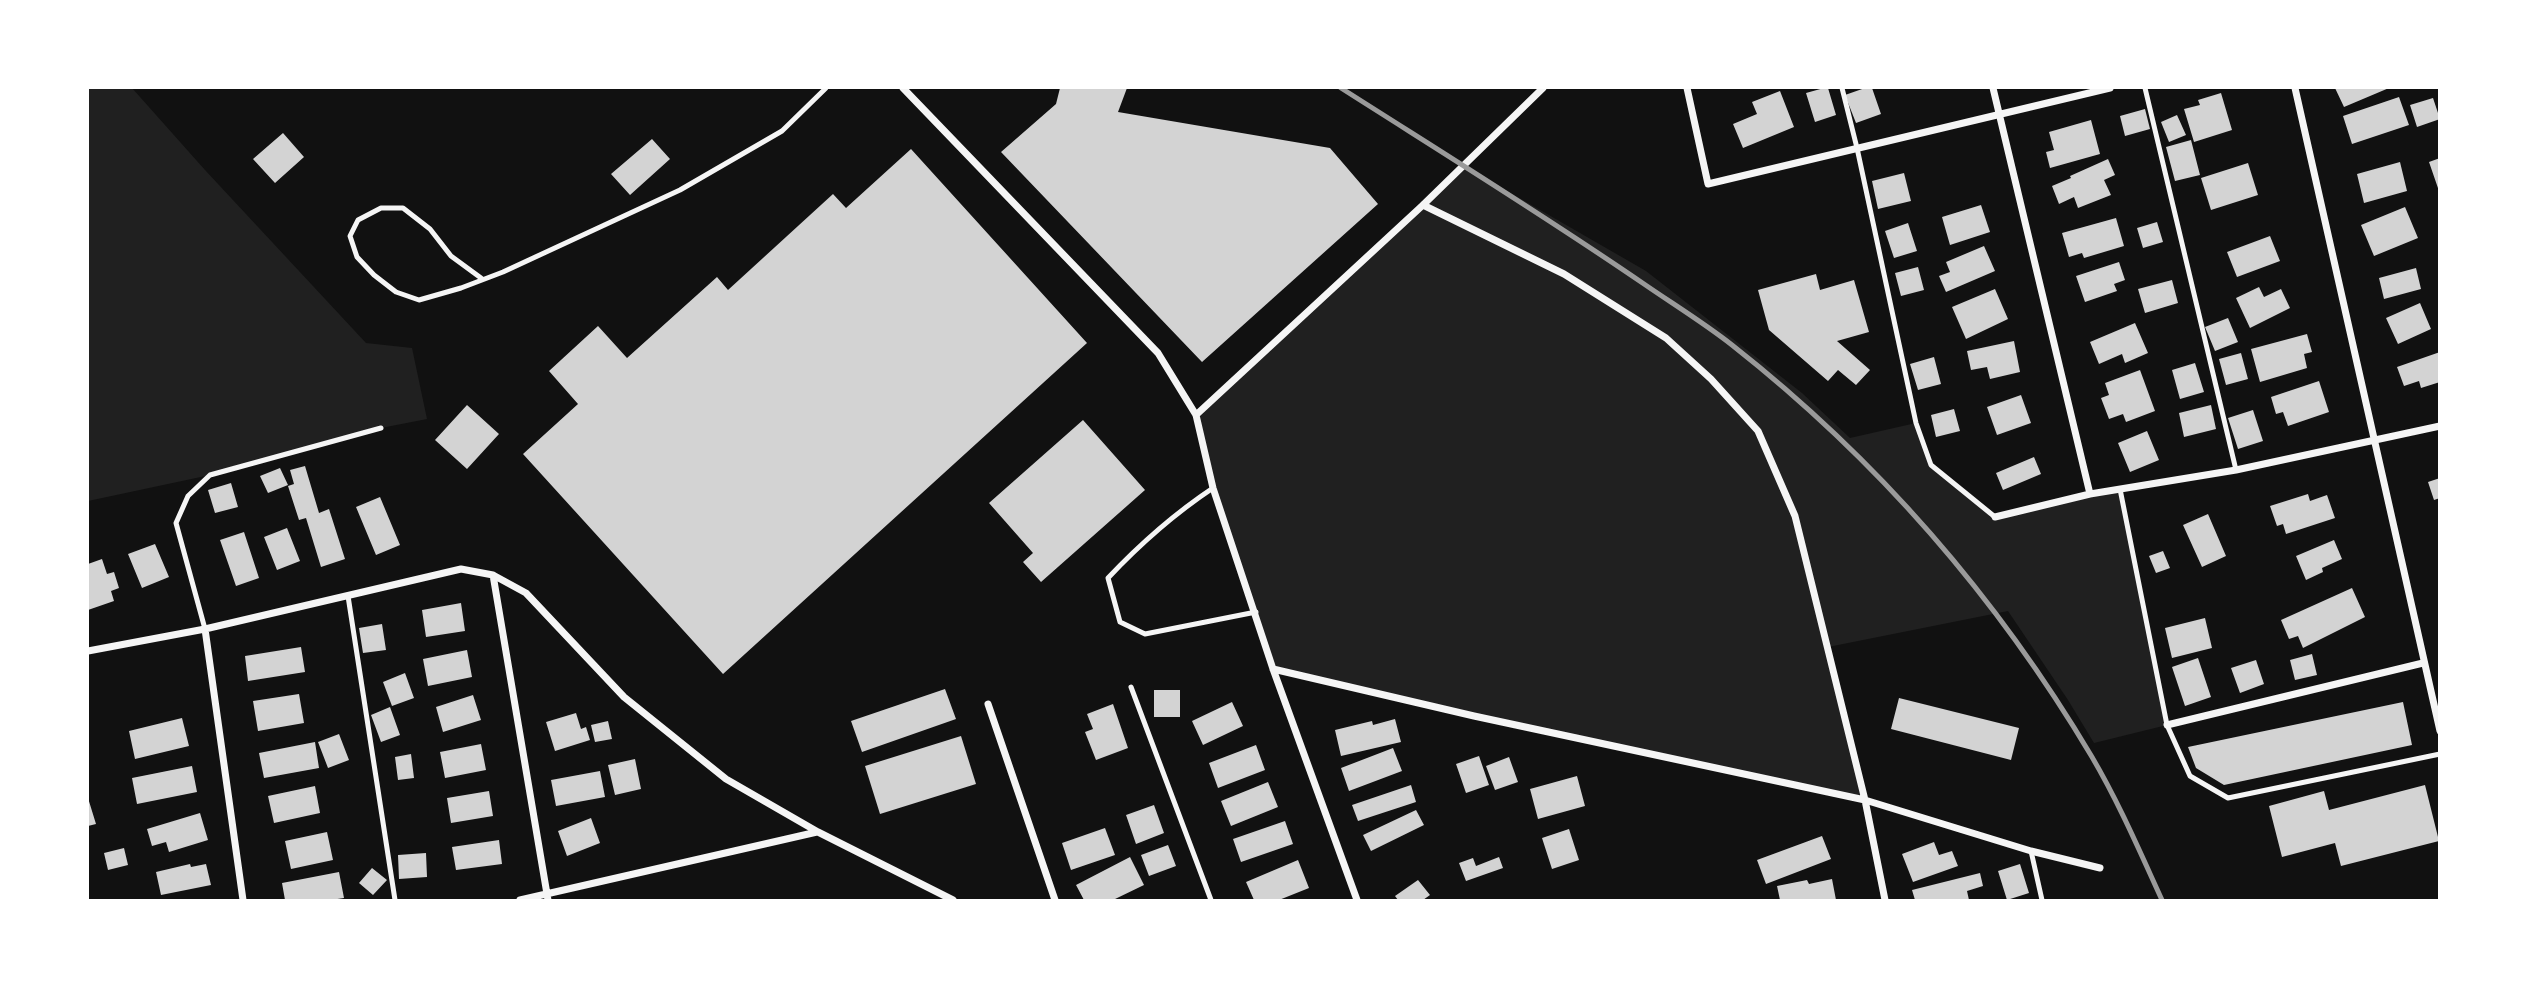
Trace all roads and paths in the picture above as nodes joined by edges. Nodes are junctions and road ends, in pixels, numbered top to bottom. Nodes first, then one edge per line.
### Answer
1 (826, 88) edge
2 (902, 88) edge
3 (1543, 88) edge
4 (1687, 88) edge
5 (1842, 88) edge
6 (1993, 88) edge
7 (2110, 88) edge
8 (2145, 88) edge
9 (2295, 88) edge
10 (2000, 115) junction
11 (1857, 148) junction
12 (1423, 205) junction
13 (481, 278) junction
14 (1196, 415) junction
15 (2440, 426) edge
16 (381, 428) dead end
17 (2376, 441) junction
18 (2236, 470) junction
19 (1213, 488) junction
20 (2120, 489) junction
21 (2091, 494) junction
22 (1996, 517) joint
23 (493, 575) junction
24 (348, 596) junction
25 (1256, 612) junction
26 (205, 629) junction
27 (88, 651) edge
28 (2423, 663) junction
29 (1273, 669) junction
30 (1131, 687) dead end
31 (988, 704) dead end
32 (2167, 725) junction
33 (2440, 731) edge
34 (2440, 754) edge
35 (1865, 800) junction
36 (818, 832) junction
37 (2031, 851) junction
38 (2100, 868) dead end
39 (548, 897) edge
40 (243, 901) edge
41 (395, 901) edge
42 (520, 901) edge
43 (953, 901) edge
44 (1055, 901) edge
45 (1211, 901) edge
46 (1357, 901) edge
47 (1885, 901) edge
48 (2042, 901) edge

1 - 13 lane
2 - 14 street
3 - 12 street
4 - 11 street
5 - 11 lane
6 - 10 street
7 - 10 street
8 - 18 lane
9 - 17 street
10 - 11 street
10 - 21 street
11 - 22 lane
12 - 14 street
12 - 35 street
13 - 13 lane
14 - 19 street
15 - 17 street
16 - 26 lane
17 - 18 street
17 - 28 street
18 - 20 street
19 - 25 street
19 - 25 lane
20 - 21 street
20 - 32 lane
21 - 22 street
23 - 24 street
23 - 36 street
23 - 39 street
24 - 26 street
24 - 41 lane
25 - 29 street
26 - 27 street
26 - 40 street
28 - 32 street
28 - 33 street
29 - 35 street
29 - 46 street
30 - 45 lane
31 - 44 street
32 - 34 lane
35 - 37 street
35 - 47 street
36 - 39 street
36 - 43 street
37 - 38 street
37 - 48 lane
39 - 42 street

